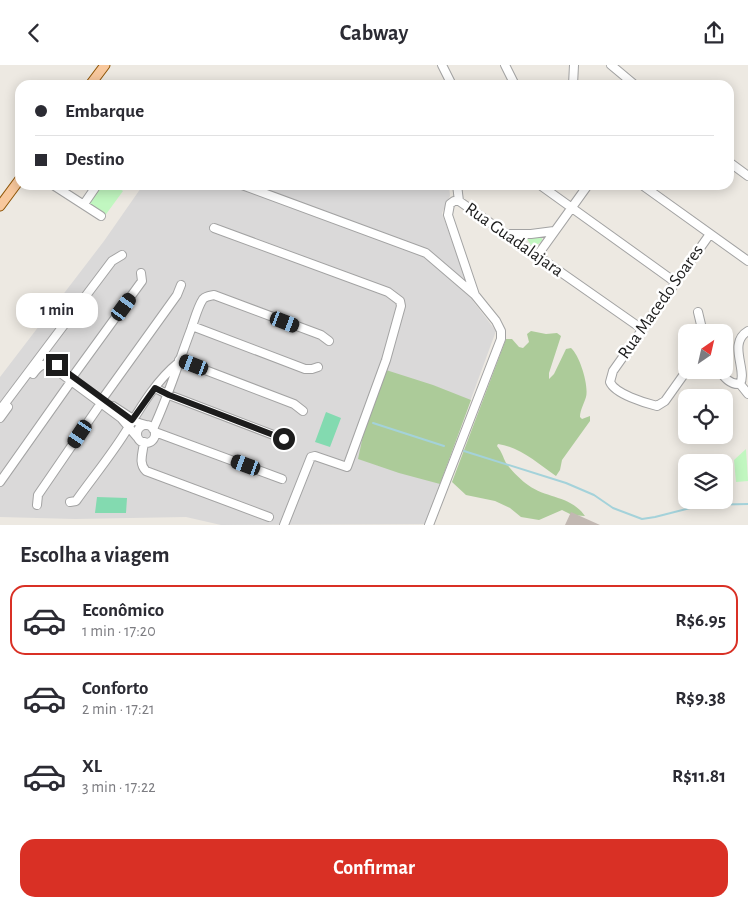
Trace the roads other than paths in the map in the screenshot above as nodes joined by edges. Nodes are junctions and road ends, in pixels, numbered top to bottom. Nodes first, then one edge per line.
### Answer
1 (105, 65) edge
2 (452, 65) edge
3 (505, 65) edge
4 (574, 65) edge
5 (610, 65) edge
6 (443, 67) edge
7 (94, 80) edge
8 (450, 80) edge
9 (512, 80) edge
10 (573, 80) edge
11 (629, 80) edge
12 (734, 166) edge
13 (748, 176) edge
14 (15, 186) edge
15 (61, 190) edge
16 (94, 190) edge
17 (256, 190) edge
18 (458, 190) edge
19 (547, 190) edge
20 (584, 190) edge
21 (649, 190) edge
22 (459, 201) junction
23 (84, 204) junction
24 (0, 206) edge
25 (572, 207) junction
26 (102, 216) dead end
27 (214, 228) dead end
28 (554, 231) junction
29 (506, 234) junction
30 (710, 234) junction
31 (122, 255) dead end
32 (537, 256) junction
33 (748, 261) edge
34 (141, 273) dead end
35 (675, 282) junction
36 (181, 285) dead end
37 (475, 295) junction
38 (698, 311) dead end
39 (701, 324) edge
40 (192, 326) junction
41 (642, 329) junction
42 (748, 331) edge
43 (329, 341) dead end
44 (42, 354) junction
45 (179, 361) junction
46 (318, 367) dead end
47 (72, 378) junction
48 (681, 379) edge
49 (727, 379) edge
50 (740, 384) junction
51 (155, 388) junction
52 (748, 393) edge
53 (169, 395) junction
54 (102, 401) junction
55 (0, 410) edge
56 (303, 411) dead end
57 (0, 418) edge
58 (132, 420) junction
59 (128, 428) junction
60 (151, 428) junction
61 (292, 438) dead end
62 (141, 440) junction
63 (282, 479) dead end
64 (0, 482) edge
65 (70, 502) dead end
66 (38, 505) dead end
67 (269, 517) dead end
68 (284, 525) edge
69 (429, 525) edge

1 - 7 main road
2 - 6 street
3 - 9 street
4 - 10 street
5 - 11 street
6 - 8 street
12 - 13 street
14 - 24 main road
15 - 23 street
16 - 23 street
17 - 37 street
18 - 22 street
19 - 25 street
20 - 25 street
21 - 30 street
22 - 29 street, Rua Guadalajara
22 - 37 street, Rua Guadalajara
23 - 26 street
25 - 28 street
25 - 35 street
27 - 68 street
28 - 29 street
28 - 32 street
29 - 32 street, Rua Guadalajara
30 - 33 street
30 - 35 street, Rua Macedo Soares
31 - 44 street
32 - 41 street, Rua Guadalajara
34 - 47 street
35 - 41 street, Rua Macedo Soares
36 - 54 street
37 - 69 street, Rua Guadalajara
38 - 39 street
40 - 43 street
40 - 45 street
40 - 46 street
41 - 48 street, Rua Macedo Soares
42 - 50 street
44 - 47 street
44 - 55 street
45 - 51 street
45 - 53 street
45 - 56 street
47 - 54 street
47 - 57 street
47 - 64 street
49 - 50 street
50 - 52 street
51 - 53 street
51 - 58 street
53 - 60 street
53 - 61 street
54 - 58 street
54 - 59 street
54 - 66 street
58 - 59 street
58 - 60 street
59 - 62 street
59 - 65 street
60 - 62 street
60 - 62 street
60 - 63 street
62 - 67 street

